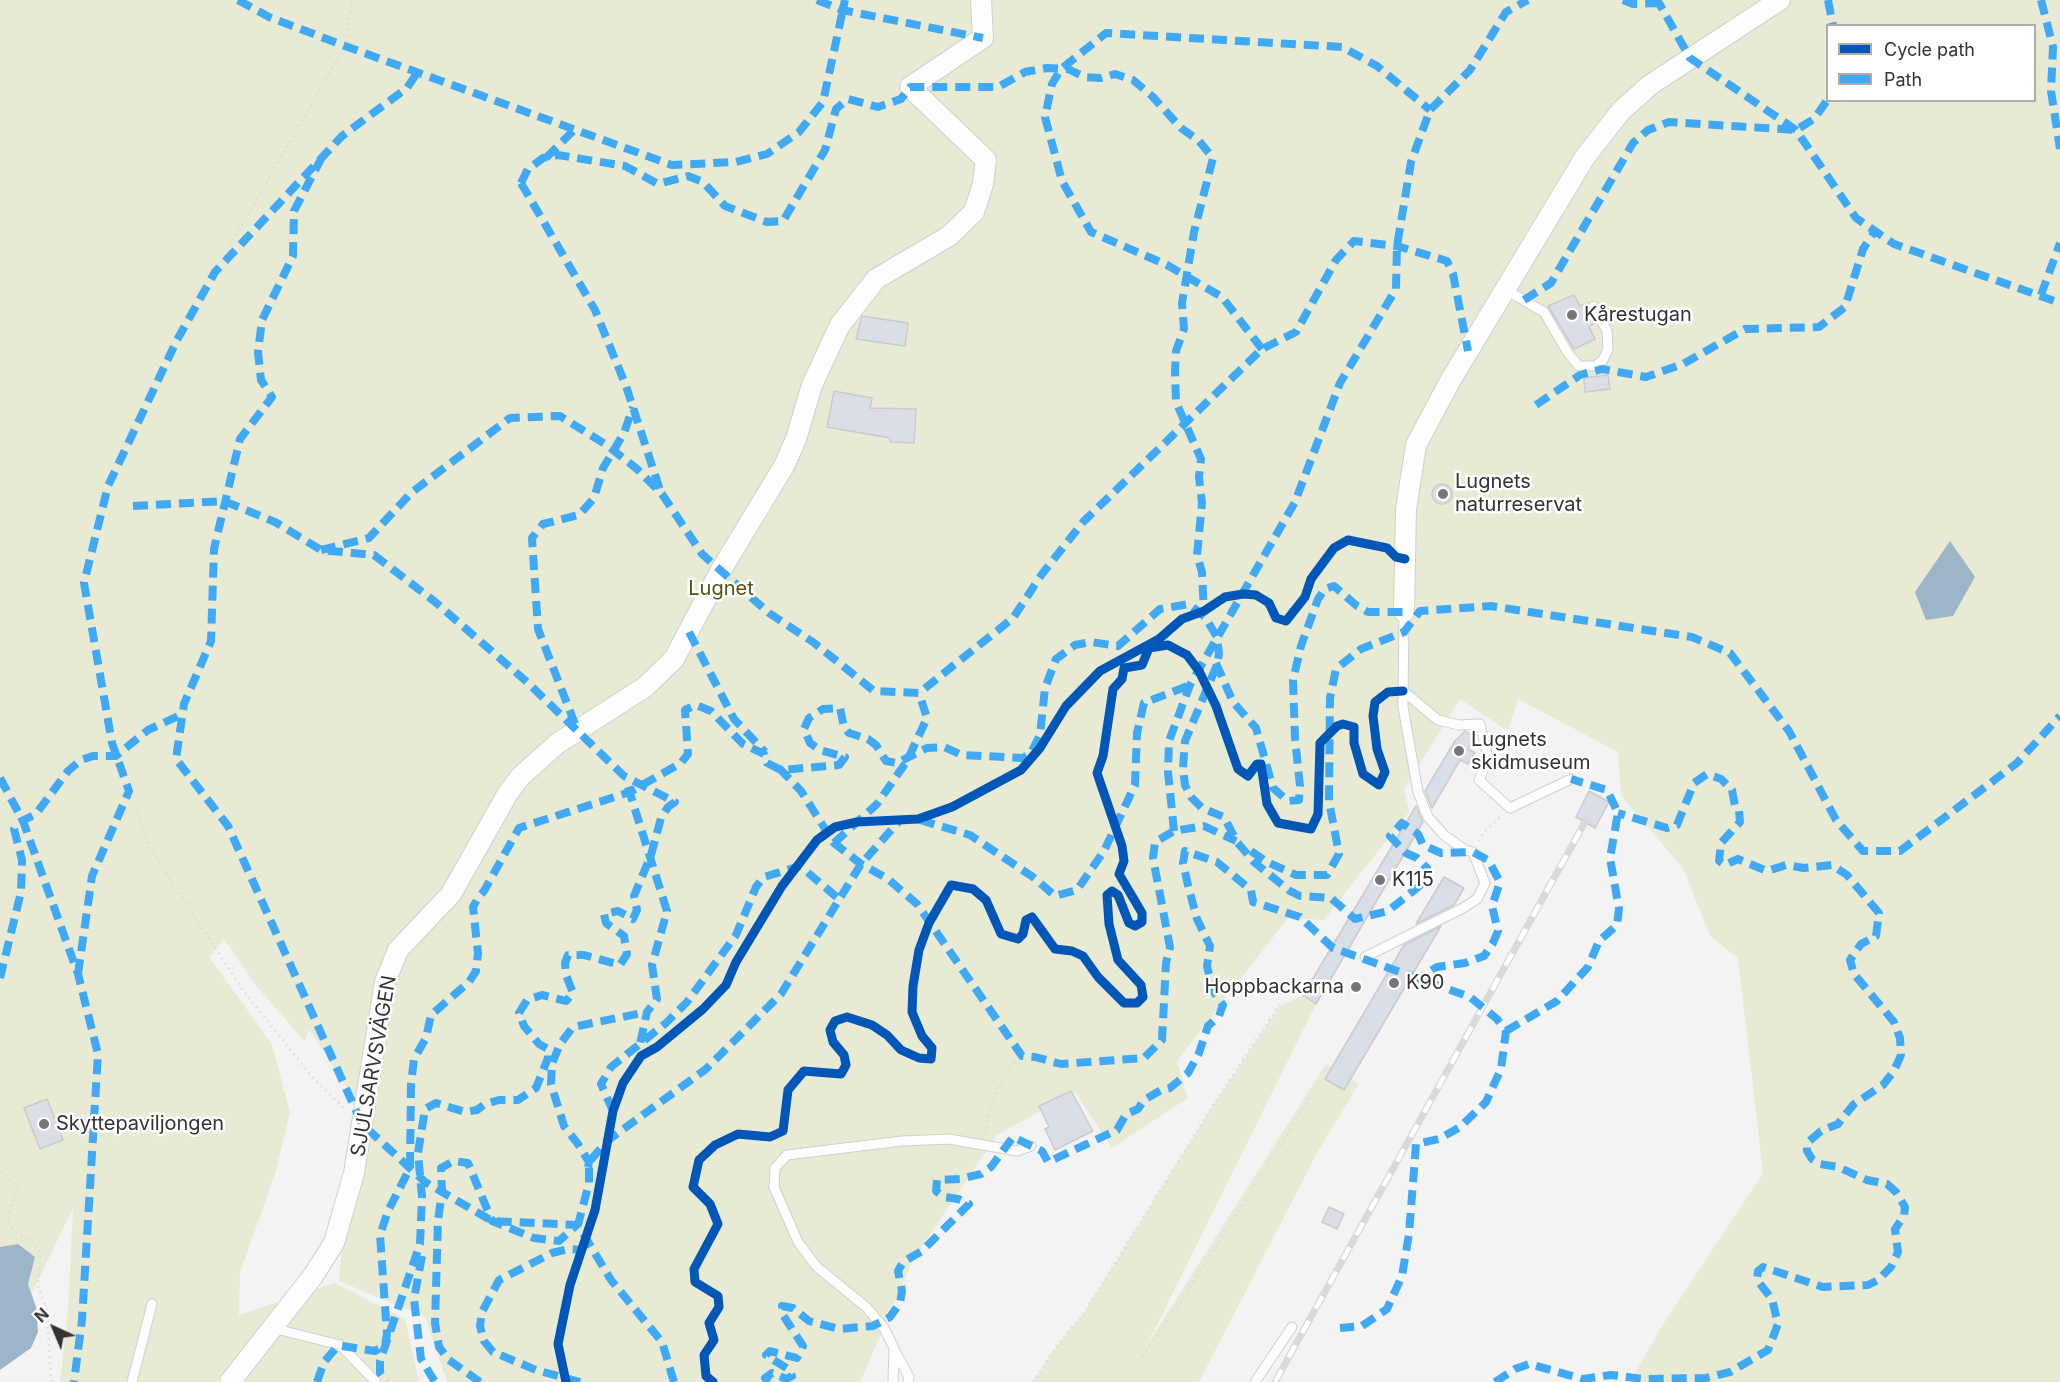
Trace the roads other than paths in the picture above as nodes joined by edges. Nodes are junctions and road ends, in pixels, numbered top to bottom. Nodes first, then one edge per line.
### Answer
1 (981, 0) edge
2 (1780, 0) edge
3 (1506, 290) junction
4 (1594, 306) dead end
5 (1404, 612) joint
6 (1404, 691) junction
7 (1571, 779) dead end
8 (1365, 957) dead end
9 (1031, 1146) dead end
10 (152, 1304) dead end
11 (1292, 1327) dead end
12 (272, 1328) junction
13 (894, 1348) junction
14 (132, 1382) edge
15 (230, 1382) edge
16 (376, 1382) edge
17 (893, 1382) edge
18 (908, 1382) edge
19 (1256, 1382) edge

1 - 12 street, SJULSARVSVÄGEN
2 - 3 street
3 - 4 lane
3 - 5 street
5 - 6 lane
6 - 7 lane
6 - 8 lane
9 - 13 lane
10 - 14 lane
11 - 19 lane
12 - 15 street, SJULSARVSVÄGEN
12 - 16 lane
13 - 17 lane
13 - 18 lane

